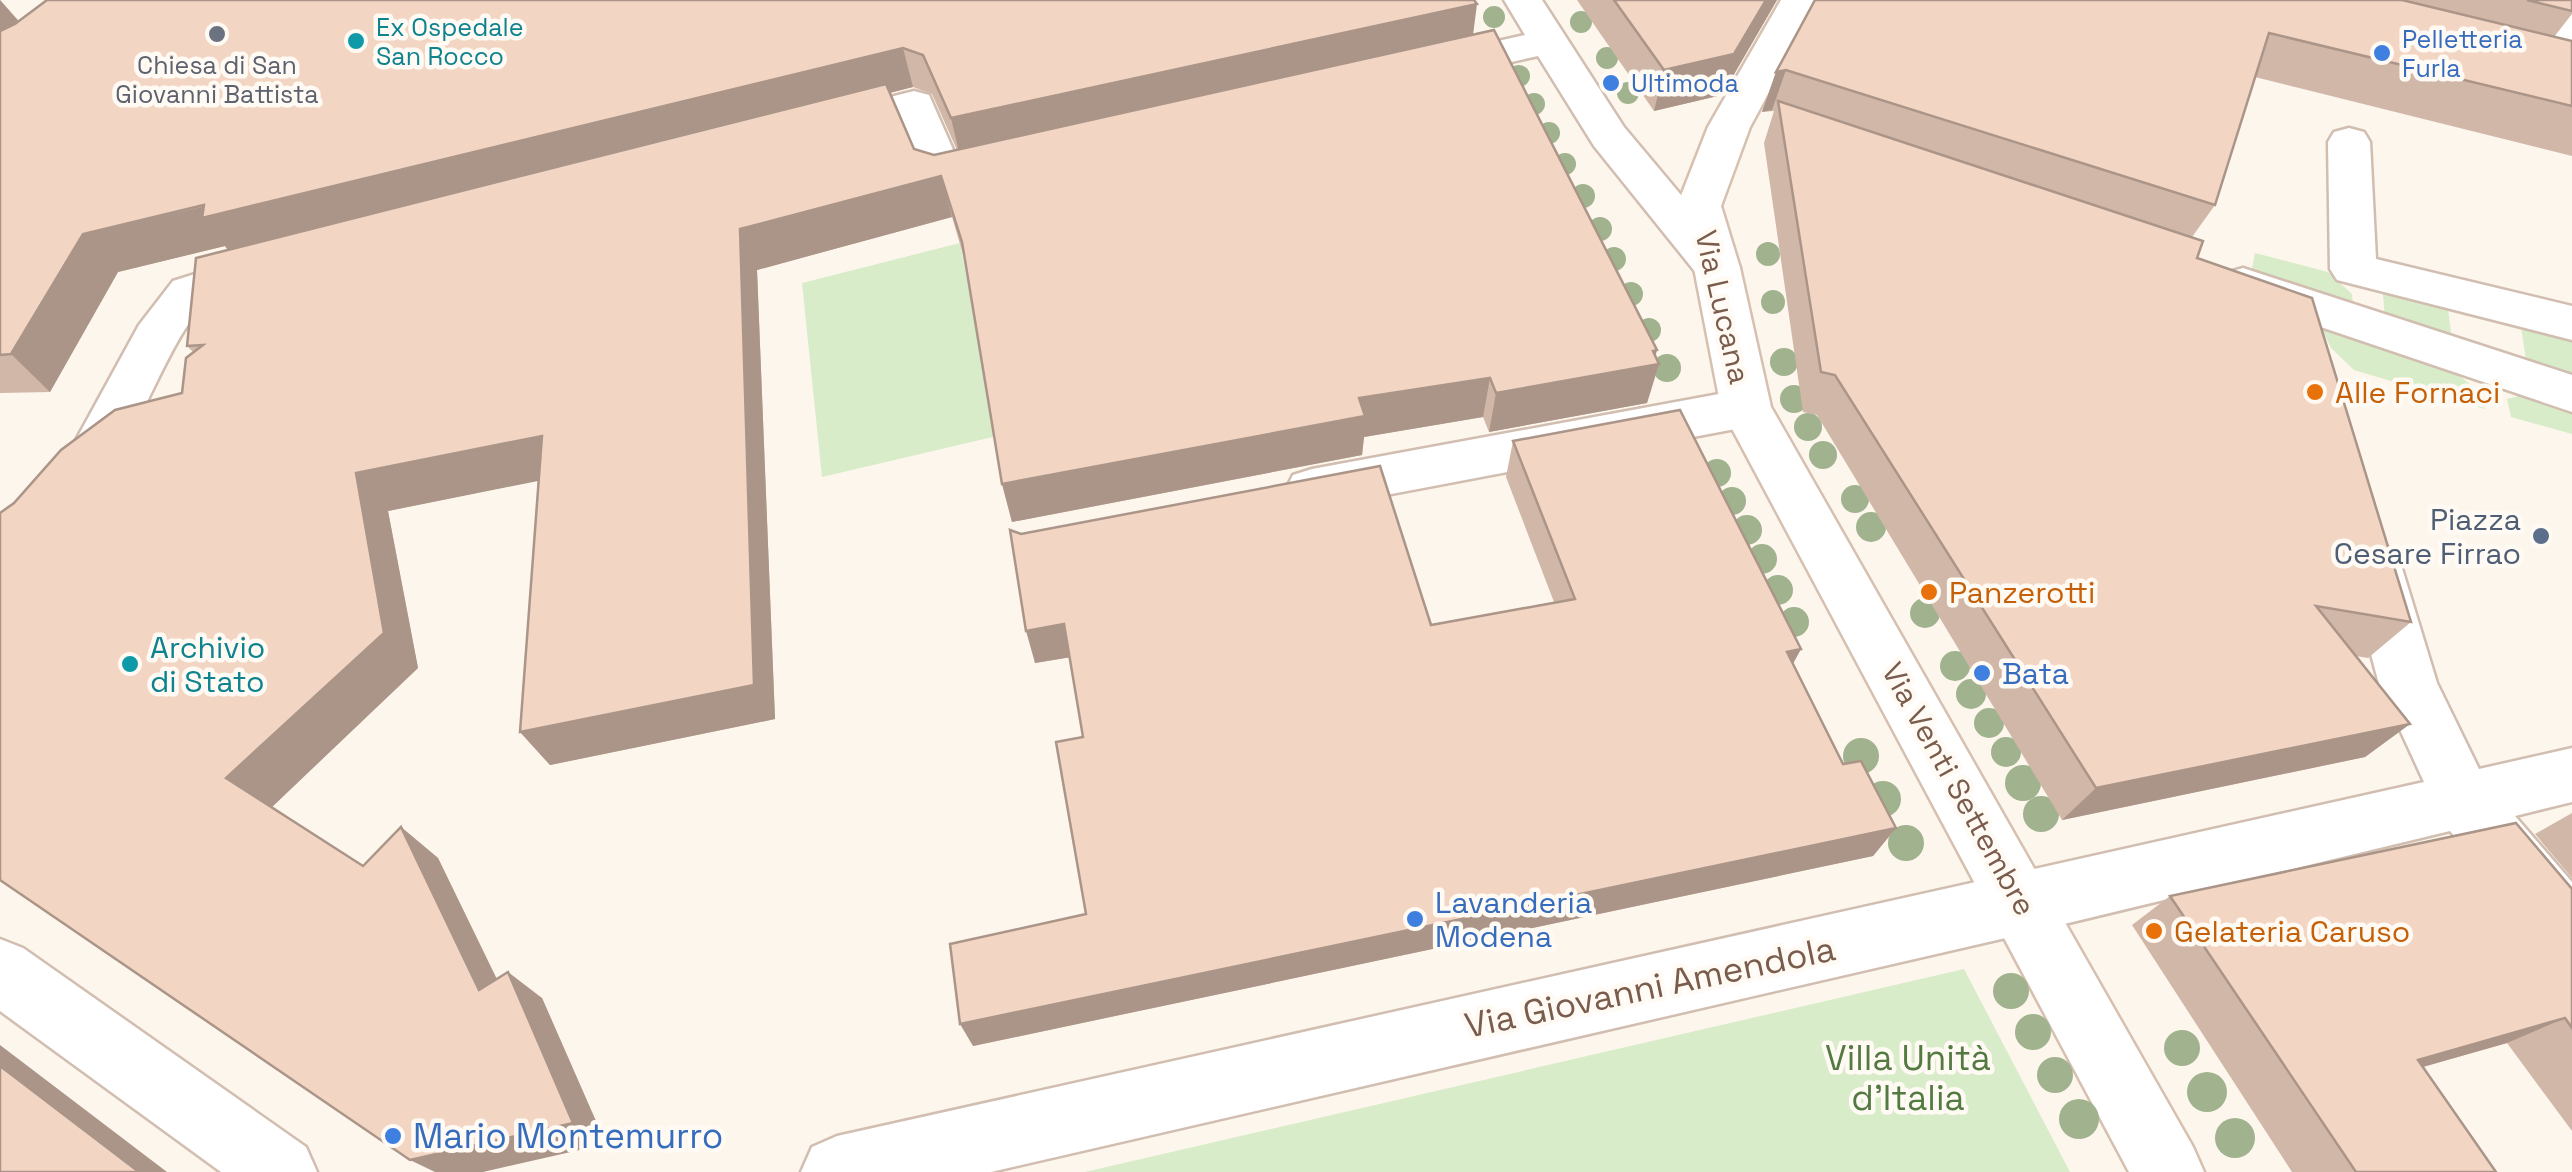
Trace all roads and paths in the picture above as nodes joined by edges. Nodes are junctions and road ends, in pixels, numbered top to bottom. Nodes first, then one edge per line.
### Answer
1 (1523, 0) edge
2 (1800, 0) edge
3 (2566, 0) edge
4 (1550, 41) junction
5 (2555, 72) edge
6 (1384, 78) edge
7 (779, 138) edge
8 (2349, 142) dead end
9 (1021, 161) edge
10 (297, 260) edge
11 (1717, 268) junction
12 (2213, 274) edge
13 (2374, 274) junction
14 (2482, 300) junction
15 (2297, 302) junction
16 (2572, 323) edge
17 (2371, 327) junction
18 (2314, 359) edge
19 (2496, 390) junction
20 (2572, 394) edge
21 (1746, 408) junction
22 (1262, 498) edge
23 (2358, 512) edge
24 (0, 550) edge
25 (2572, 776) edge
26 (2464, 802) junction
27 (2023, 904) junction
28 (2572, 930) edge
29 (0, 971) edge
30 (280, 1172) edge
31 (837, 1172) edge
32 (2168, 1172) edge

1 - 4 street
2 - 11 street, Via Lucana
3 - 5 street
4 - 6 street
4 - 11 street
7 - 9 street
8 - 13 street
10 - 24 street
11 - 21 street, Via Lucana
12 - 15 street
13 - 14 street
13 - 17 street
14 - 16 street
14 - 19 street
15 - 17 street
15 - 18 street
17 - 19 street
19 - 20 street
21 - 22 street
21 - 27 street, Via Venti Settembre
23 - 26 street
25 - 26 street
26 - 27 street, Via Giovanni Amendola
26 - 28 street
27 - 31 street, Via Giovanni Amendola
27 - 32 street, Via Venti Settembre
29 - 30 street

